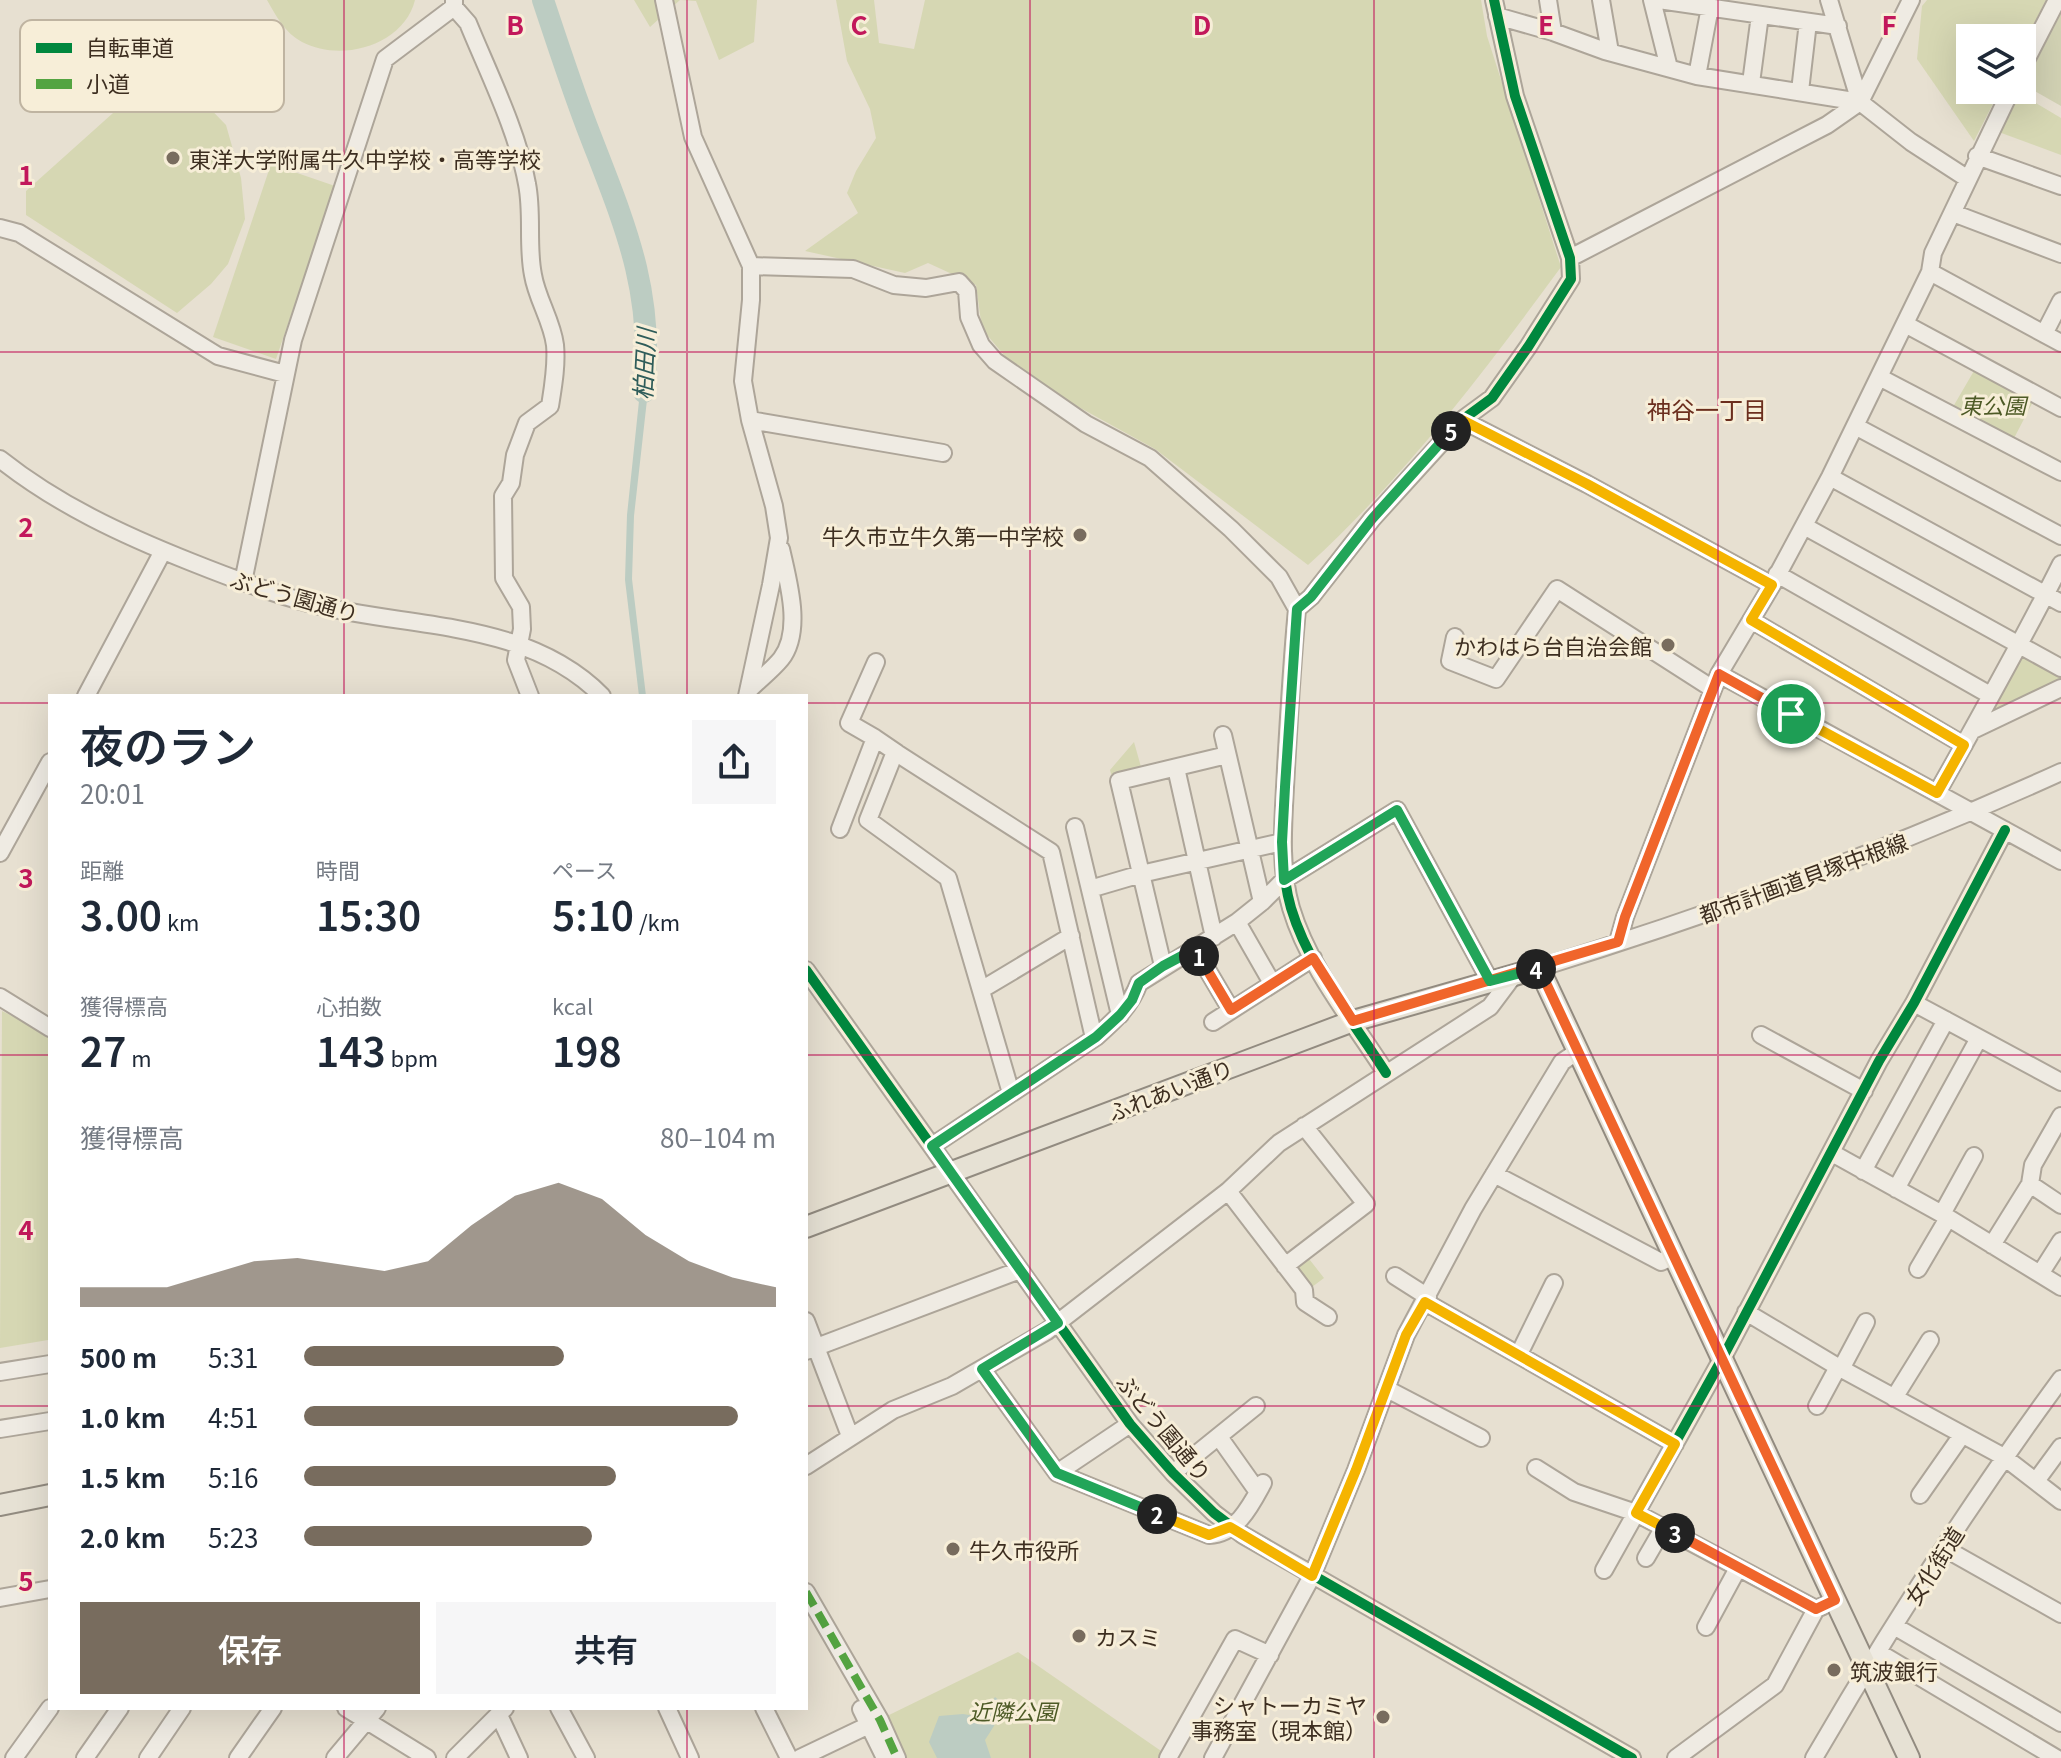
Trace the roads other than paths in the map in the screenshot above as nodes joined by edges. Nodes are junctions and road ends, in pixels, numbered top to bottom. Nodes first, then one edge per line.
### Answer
1 (664, 0) edge
2 (1548, 0) edge
3 (1601, 0) edge
4 (1652, 0) edge
5 (1659, 0) edge
6 (1829, 0) edge
7 (1911, 0) edge
8 (2057, 0) edge
9 (454, 4) edge
10 (1710, 7) junction
11 (1496, 8) edge
12 (1760, 15) junction
13 (1808, 22) junction
14 (1838, 26) junction
15 (1553, 32) junction
16 (2036, 41) edge
17 (1610, 52) junction
18 (1669, 68) junction
19 (1697, 76) junction
20 (1751, 83) junction
21 (1800, 91) junction
22 (1860, 102) junction
23 (2004, 104) edge
24 (1977, 156) junction
25 (1968, 179) junction
26 (2061, 186) edge
27 (1953, 213) junction
28 (0, 228) edge
29 (2061, 254) edge
30 (1570, 258) junction
31 (751, 266) junction
32 (1930, 272) junction
33 (2061, 301) edge
34 (1905, 324) junction
35 (2044, 334) junction
36 (2061, 343) edge
37 (285, 374) junction
38 (1879, 377) junction
39 (2061, 408) edge
40 (750, 420) junction
41 (1462, 420) junction
42 (1855, 426) junction
43 (943, 453) dead end
44 (0, 459) edge
45 (2061, 472) edge
46 (1830, 477) junction
47 (1804, 526) junction
48 (2061, 536) edge
49 (779, 538) junction
50 (163, 551) junction
51 (2061, 564) edge
52 (1775, 580) junction
53 (243, 582) junction
54 (2053, 599) edge
55 (1297, 609) junction
56 (1751, 620) junction
57 (1455, 637) dead end
58 (517, 643) junction
59 (2018, 644) junction
60 (876, 662) dead end
61 (2061, 668) edge
62 (1716, 681) junction
63 (2061, 688) edge
64 (748, 693) edge
65 (87, 694) edge
66 (529, 694) edge
67 (600, 694) edge
68 (1990, 695) junction
69 (1223, 735) dead end
70 (875, 738) junction
71 (1969, 738) junction
72 (897, 753) junction
73 (1227, 755) junction
74 (48, 766) edge
75 (1176, 768) junction
76 (2061, 772) edge
77 (1937, 793) junction
78 (1974, 812) junction
79 (1075, 827) dead end
80 (840, 829) dead end
81 (2005, 830) junction
82 (1282, 842) junction
83 (1251, 849) junction
84 (0, 853) edge
85 (2059, 858) edge
86 (1198, 861) junction
87 (1141, 874) junction
88 (1284, 880) junction
89 (1090, 889) junction
90 (1262, 902) junction
91 (1237, 922) junction
92 (1071, 936) junction
93 (1214, 937) junction
94 (1618, 942) junction
95 (1195, 949) junction
96 (1313, 958) junction
97 (1163, 966) junction
98 (1539, 968) junction
99 (808, 973) edge
100 (1514, 975) junction
101 (1490, 981) junction
102 (1272, 983) junction
103 (981, 990) junction
104 (0, 997) edge
105 (1914, 1003) junction
106 (1231, 1010) junction
107 (1120, 1015) junction
108 (1946, 1020) junction
109 (1353, 1021) junction
110 (1213, 1022) dead end
111 (48, 1027) edge
112 (1761, 1035) dead end
113 (1094, 1038) junction
114 (1979, 1038) junction
115 (1578, 1051) junction
116 (1386, 1073) junction
117 (2061, 1082) edge
118 (1864, 1091) junction
119 (1011, 1093) junction
120 (2061, 1116) edge
121 (1304, 1126) junction
122 (932, 1146) junction
123 (1832, 1153) junction
124 (1974, 1156) dead end
125 (950, 1171) junction
126 (1863, 1171) junction
127 (1494, 1174) junction
128 (2030, 1184) junction
129 (1896, 1189) junction
130 (1228, 1191) junction
131 (2061, 1205) edge
132 (1945, 1216) junction
133 (808, 1226) edge
134 (2061, 1241) edge
135 (1992, 1245) junction
136 (1674, 1256) junction
137 (1285, 1266) junction
138 (1918, 1269) dead end
139 (1020, 1270) junction
140 (2040, 1274) junction
141 (1395, 1276) dead end
142 (1554, 1283) dead end
143 (2061, 1287) edge
144 (1427, 1299) junction
145 (1746, 1312) junction
146 (1328, 1317) dead end
147 (1866, 1322) dead end
148 (1058, 1323) junction
149 (1930, 1340) dead end
150 (811, 1349) edge
151 (1519, 1354) junction
152 (1722, 1359) junction
153 (48, 1364) edge
154 (1839, 1368) junction
155 (982, 1369) junction
156 (0, 1372) edge
157 (2061, 1379) edge
158 (1387, 1389) junction
159 (1894, 1398) junction
160 (1256, 1406) dead end
161 (1817, 1406) dead end
162 (48, 1421) edge
163 (1130, 1424) junction
164 (0, 1429) edge
165 (1962, 1435) junction
166 (850, 1436) junction
167 (1219, 1437) junction
168 (1481, 1438) dead end
169 (1675, 1444) junction
170 (2061, 1447) edge
171 (2004, 1457) junction
172 (808, 1465) edge
173 (1536, 1468) dead end
174 (1057, 1473) junction
175 (1173, 1473) junction
176 (2036, 1481) junction
177 (48, 1495) edge
178 (1920, 1495) dead end
179 (2061, 1501) edge
180 (0, 1505) edge
181 (1636, 1513) junction
182 (1230, 1527) junction
183 (1664, 1527) junction
184 (1944, 1548) junction
185 (1646, 1558) dead end
186 (1738, 1568) junction
187 (1604, 1570) dead end
188 (1312, 1576) junction
189 (48, 1589) edge
190 (808, 1595) edge
191 (0, 1598) edge
192 (1835, 1600) junction
193 (1816, 1609) junction
194 (808, 1613) edge
195 (2061, 1614) edge
196 (1894, 1626) junction
197 (1706, 1627) dead end
198 (1270, 1655) junction
199 (1872, 1660) junction
200 (49, 1710) edge
201 (119, 1710) edge
202 (181, 1710) edge
203 (272, 1710) edge
204 (560, 1710) edge
205 (668, 1710) edge
206 (765, 1710) edge
207 (502, 1711) edge
208 (371, 1714) edge
209 (2061, 1723) edge
210 (869, 1725) junction
211 (14, 1758) edge
212 (85, 1758) edge
213 (148, 1758) edge
214 (238, 1758) edge
215 (335, 1758) edge
216 (427, 1758) edge
217 (455, 1758) edge
218 (519, 1758) edge
219 (586, 1758) edge
220 (690, 1758) edge
221 (789, 1758) edge
222 (800, 1758) edge
223 (885, 1758) edge
224 (897, 1758) edge
225 (1168, 1758) edge
226 (1213, 1758) edge
227 (1632, 1758) edge
228 (1676, 1758) edge
229 (1814, 1758) edge
230 (1909, 1758) edge
231 (2056, 1758) edge

1 - 31 street
2 - 15 street
3 - 17 street
4 - 18 street
5 - 10 street
6 - 14 street
7 - 22 street
8 - 16 street
9 - 37 street
9 - 58 street
10 - 12 street
10 - 19 street
11 - 15 street
11 - 30 street
12 - 13 street
12 - 20 street
13 - 14 street
13 - 21 street
14 - 22 street
15 - 17 street
17 - 18 street
18 - 19 street
19 - 20 street
20 - 21 street
21 - 22 street
22 - 25 street
22 - 30 street
23 - 24 street
24 - 25 street
24 - 26 street
25 - 27 street
27 - 29 street
27 - 32 street
28 - 37 street
30 - 41 street
31 - 40 street
31 - 55 street
32 - 34 street
32 - 35 street
33 - 35 street
34 - 38 street
34 - 39 street
35 - 36 street
37 - 53 street
38 - 42 street
38 - 45 street
40 - 43 street
40 - 49 street
41 - 52 street
41 - 55 street
42 - 46 street
42 - 48 street
44 - 50 street, ぶどう園通り
46 - 47 street
46 - 54 street
47 - 52 street
47 - 59 street
49 - 64 street
49 - 64 street
50 - 53 street, ぶどう園通り
50 - 65 street
51 - 54 street
52 - 56 street
52 - 68 street
53 - 58 street, ぶどう園通り
54 - 59 street
55 - 82 street
56 - 62 street
56 - 71 street
57 - 62 street
58 - 66 street
58 - 67 street, ぶどう園通り
59 - 61 street
59 - 68 street
60 - 70 street
62 - 77 street
62 - 94 street
63 - 71 street
68 - 71 street
69 - 73 street
70 - 72 street
70 - 80 street
71 - 77 street
72 - 92 street
72 - 103 street
73 - 75 street
73 - 83 street
74 - 84 street
75 - 86 street
75 - 87 street
76 - 78 street, 都市計画道貝塚中根線
77 - 78 street
78 - 81 street
78 - 94 street, 都市計画道貝塚中根線
79 - 89 street
81 - 85 street
81 - 105 street
82 - 83 street
82 - 88 street
83 - 86 street
83 - 90 street
86 - 87 street
86 - 93 street
87 - 89 street
87 - 97 street
88 - 90 street
88 - 96 street
88 - 101 street
89 - 107 street
90 - 91 street
91 - 93 street
91 - 102 street
92 - 103 street
92 - 113 street
93 - 95 street
94 - 98 street, 都市計画道貝塚中根線
95 - 97 street
95 - 106 street
96 - 102 street
96 - 109 street
97 - 107 street
98 - 100 main road, ふれあい通り
98 - 115 main road
99 - 122 street, ぶどう園通り
100 - 101 main road, ふれあい通り
100 - 116 street
101 - 109 main road, ふれあい通り
102 - 106 street
103 - 119 street
104 - 111 street
105 - 108 street
105 - 118 street
106 - 110 street
107 - 113 street
108 - 114 street
108 - 126 street
109 - 116 street
109 - 125 main road, ふれあい通り
112 - 118 street
113 - 119 street
114 - 117 street
114 - 129 street
115 - 127 street
115 - 136 main road
116 - 121 street
118 - 123 street
119 - 122 street
120 - 128 street
121 - 130 street
121 - 137 street
122 - 125 street, ぶどう園通り
123 - 126 street
123 - 145 street
124 - 132 street
125 - 133 main road, ふれあい通り
125 - 139 street, ぶどう園通り
126 - 129 street
127 - 136 street
127 - 144 street
128 - 131 street
128 - 135 street
129 - 132 street
130 - 137 street
130 - 148 street
132 - 135 street
132 - 138 street
134 - 140 street
135 - 140 street
136 - 152 main road
137 - 146 street
139 - 148 street, ぶどう園通り
139 - 150 street
140 - 143 street
141 - 144 street
142 - 151 street
144 - 151 street
144 - 158 street
145 - 152 street
145 - 154 street
147 - 154 street
148 - 155 street
148 - 163 street, ぶどう園通り
149 - 159 street
150 - 166 street
151 - 169 street
152 - 169 street
152 - 192 main road
153 - 156 street
154 - 159 street
154 - 161 street
155 - 166 street
155 - 174 street
157 - 171 street, 女化街道
158 - 168 street
158 - 188 street
159 - 165 street
160 - 167 street
162 - 164 street
163 - 174 street
163 - 175 street, ぶどう園通り
165 - 171 street
165 - 178 street
166 - 172 street
167 - 175 street
167 - 182 street
169 - 181 street
170 - 176 street
171 - 176 street
171 - 184 street, 女化街道
173 - 181 street
174 - 182 street
175 - 182 street, ぶどう園通り
176 - 179 street
177 - 180 main road
181 - 183 street
181 - 187 street
182 - 188 street, ぶどう園通り
183 - 185 street
183 - 186 street
184 - 195 street
184 - 196 street, 女化街道
186 - 193 street
186 - 197 street
188 - 198 street
188 - 227 street, ぶどう園通り
189 - 191 street
190 - 224 street
192 - 193 street
192 - 199 main road
193 - 228 street
194 - 210 street
196 - 199 street, 女化街道
196 - 209 street
198 - 225 street
198 - 226 street
199 - 229 street, 女化街道
199 - 230 main road
199 - 231 street
200 - 211 street
201 - 212 street
202 - 213 street
203 - 214 street
204 - 219 street
205 - 220 street
206 - 221 street
207 - 217 street
207 - 218 street
208 - 215 street
208 - 216 street
210 - 222 street
210 - 223 street

